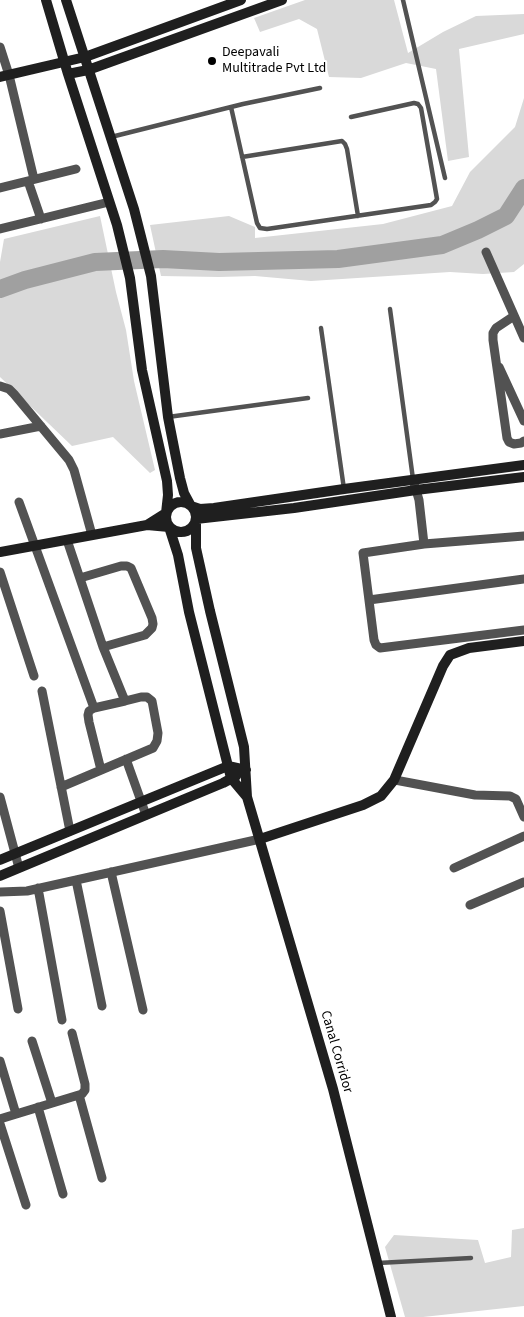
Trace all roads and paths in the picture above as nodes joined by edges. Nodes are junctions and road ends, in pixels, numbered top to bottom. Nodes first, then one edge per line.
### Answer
1 (46, 0) edge
2 (66, 0) edge
3 (241, 0) edge
4 (282, 0) edge
5 (403, 0) edge
6 (0, 47) edge
7 (85, 57) junction
8 (65, 62) junction
9 (88, 70) junction
10 (68, 74) junction
11 (5, 76) edge
12 (320, 88) dead end
13 (231, 107) junction
14 (351, 117) dead end
15 (111, 137) junction
16 (242, 157) junction
17 (76, 169) dead end
18 (446, 178) dead end
19 (31, 180) junction
20 (0, 188) edge
21 (110, 202) junction
22 (358, 216) junction
23 (41, 219) junction
24 (0, 229) edge
25 (486, 252) dead end
26 (390, 309) dead end
27 (514, 316) junction
28 (321, 328) dead end
29 (524, 338) edge
30 (495, 358) junction
31 (0, 386) edge
32 (308, 398) dead end
33 (168, 417) junction
34 (524, 421) edge
35 (41, 426) junction
36 (0, 434) edge
37 (524, 441) edge
38 (524, 465) edge
39 (524, 477) edge
40 (413, 480) junction
41 (344, 489) junction
42 (416, 490) junction
43 (19, 502) dead end
44 (190, 506) junction
45 (166, 513) junction
46 (196, 519) junction
47 (147, 525) junction
48 (169, 527) junction
49 (92, 535) junction
50 (524, 536) edge
51 (67, 540) junction
52 (424, 544) junction
53 (35, 545) junction
54 (0, 552) edge
55 (0, 572) edge
56 (80, 578) junction
57 (524, 579) edge
58 (369, 600) junction
59 (524, 630) edge
60 (524, 641) edge
61 (103, 647) junction
62 (34, 676) dead end
63 (42, 691) dead end
64 (125, 700) junction
65 (94, 708) junction
66 (126, 759) junction
67 (228, 766) junction
68 (101, 770) junction
69 (246, 770) junction
70 (231, 778) junction
71 (395, 780) junction
72 (61, 787) junction
73 (0, 797) edge
74 (248, 797) junction
75 (140, 802) junction
76 (146, 815) junction
77 (524, 817) edge
78 (70, 831) junction
79 (524, 836) edge
80 (260, 839) junction
81 (14, 854) junction
82 (0, 860) edge
83 (19, 868) junction
84 (454, 868) dead end
85 (112, 872) junction
86 (0, 876) edge
87 (76, 880) junction
88 (524, 882) edge
89 (38, 888) junction
90 (0, 892) edge
91 (470, 905) dead end
92 (0, 911) edge
93 (102, 1006) dead end
94 (18, 1009) dead end
95 (143, 1010) dead end
96 (62, 1020) dead end
97 (72, 1034) dead end
98 (32, 1041) dead end
99 (0, 1061) edge
100 (79, 1095) junction
101 (52, 1103) junction
102 (38, 1107) junction
103 (16, 1114) junction
104 (0, 1118) edge
105 (0, 1124) edge
106 (102, 1178) dead end
107 (63, 1194) dead end
108 (26, 1205) dead end
109 (471, 1258) dead end
110 (378, 1263) junction
111 (391, 1317) edge

1 - 8 street
2 - 7 street
3 - 7 street
4 - 9 street
5 - 18 lane
6 - 11 street
7 - 8 street
7 - 9 street
8 - 10 street
8 - 11 street
9 - 10 street
9 - 15 street
10 - 21 street
11 - 19 street
12 - 13 lane
13 - 15 lane
13 - 16 lane
14 - 22 lane
15 - 33 street
16 - 22 lane
16 - 22 lane
17 - 19 street
19 - 20 street
19 - 23 street
21 - 23 street
21 - 45 street
23 - 24 street
25 - 27 street
26 - 40 lane
27 - 29 street
27 - 30 street
28 - 41 lane
30 - 34 street
30 - 37 street
31 - 35 street
32 - 33 lane
33 - 44 street
35 - 36 street
35 - 49 street
38 - 40 street
39 - 42 street
40 - 41 street
40 - 42 street
41 - 44 street
42 - 46 street
42 - 52 street
43 - 53 street
44 - 45 street
44 - 46 street
45 - 47 street
45 - 48 street
46 - 48 street
46 - 69 street
47 - 48 street
47 - 49 street
48 - 67 street
49 - 51 street
50 - 52 street
51 - 53 street
51 - 56 street
52 - 58 street
53 - 54 street
53 - 65 street
55 - 62 street
56 - 61 street
56 - 61 street
57 - 58 street
58 - 59 street
60 - 71 street
61 - 64 street
63 - 72 street
64 - 65 street
64 - 66 street
65 - 68 street
66 - 68 street
66 - 75 street
67 - 69 street
67 - 70 street
67 - 75 street
68 - 72 street
69 - 70 street
69 - 74 street
70 - 74 street
70 - 76 street
71 - 77 street
71 - 80 street
72 - 78 street
73 - 81 street
74 - 80 street, Canal Corridor
75 - 76 street
75 - 78 street
76 - 83 street
78 - 81 street
79 - 84 street
80 - 85 street
80 - 110 street, Canal Corridor
81 - 82 street
81 - 83 street
83 - 86 street
85 - 87 street
85 - 95 street
87 - 89 street
87 - 93 street
88 - 91 street
89 - 90 street
89 - 96 street
92 - 94 street
97 - 100 street
98 - 101 street
99 - 103 street
100 - 101 street
100 - 106 street
101 - 102 street
102 - 103 street
102 - 107 street
103 - 104 street
105 - 108 street
109 - 110 lane
110 - 111 street, Canal Corridor

